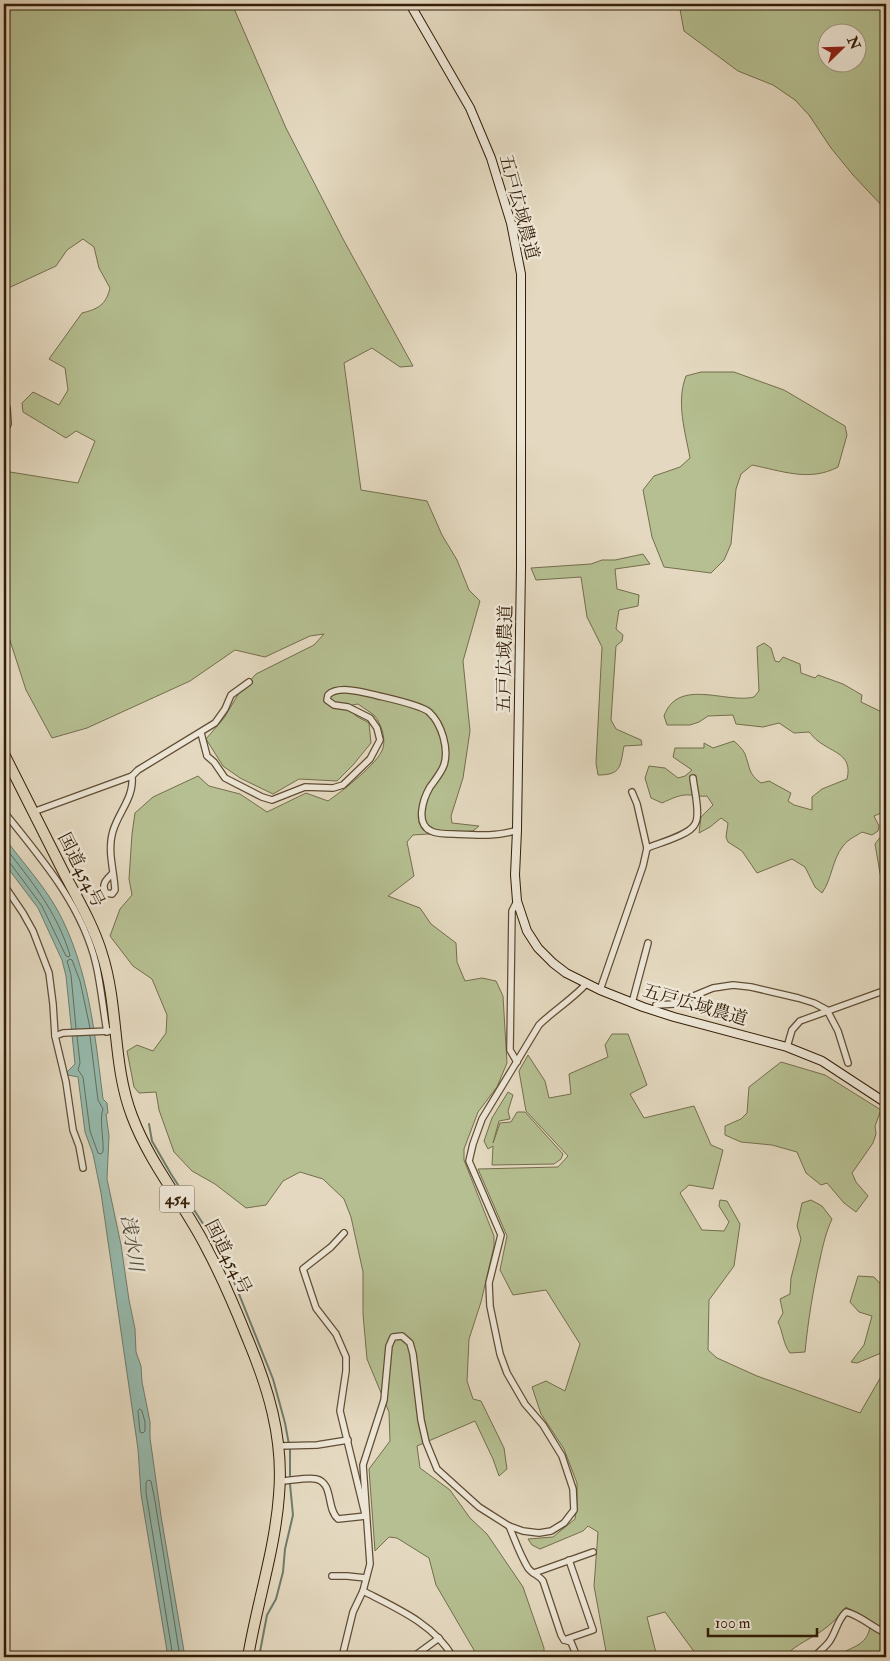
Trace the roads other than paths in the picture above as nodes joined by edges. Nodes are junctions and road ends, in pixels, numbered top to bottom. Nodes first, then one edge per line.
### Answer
1 (410, 4) edge
2 (7, 408) dead end
3 (4, 432) edge
4 (248, 682) dead end
5 (201, 733) junction
6 (4, 754) edge
7 (132, 776) junction
8 (693, 778) dead end
9 (632, 792) dead end
10 (4, 812) edge
11 (33, 812) junction
12 (517, 830) junction
13 (647, 848) junction
14 (112, 874) dead end
15 (4, 885) edge
16 (517, 901) junction
17 (648, 943) dead end
18 (587, 983) junction
19 (600, 990) junction
20 (886, 990) edge
21 (632, 1003) junction
22 (656, 1005) dead end
23 (827, 1010) junction
24 (108, 1032) junction
25 (55, 1036) junction
26 (787, 1047) junction
27 (517, 1062) junction
28 (848, 1063) dead end
29 (886, 1103) edge
30 (83, 1168) dead end
31 (344, 1233) dead end
32 (348, 1440) junction
33 (279, 1446) junction
34 (280, 1481) junction
35 (367, 1518) junction
36 (509, 1526) junction
37 (593, 1552) dead end
38 (569, 1560) junction
39 (534, 1573) junction
40 (332, 1576) dead end
41 (366, 1578) junction
42 (363, 1591) junction
43 (886, 1633) edge
44 (439, 1638) junction
45 (564, 1640) junction
46 (248, 1657) edge
47 (342, 1657) edge
48 (413, 1657) edge
49 (453, 1657) edge
50 (576, 1657) edge
51 (814, 1657) edge

1 - 12 street, 五戸広域農道
2 - 3 street
4 - 5 street
5 - 7 street
5 - 12 street
6 - 11 highway, 国道454号 / 454
7 - 11 street
7 - 14 street
8 - 13 street
9 - 13 street
10 - 24 street
11 - 24 highway, 国道454号 / 454
12 - 16 street, 五戸広域農道
13 - 19 street
15 - 25 street
16 - 18 street, 五戸広域農道
16 - 27 street
17 - 21 street
18 - 19 street, 五戸広域農道
18 - 27 street
19 - 21 street, 五戸広域農道
20 - 23 street
21 - 26 street, 五戸広域農道
22 - 23 street
23 - 26 street
23 - 28 street
24 - 25 street
24 - 33 highway, 国道454号 / 454
25 - 30 street
26 - 29 street, 五戸広域農道
27 - 36 street
31 - 32 street
32 - 33 street
32 - 35 street
33 - 34 highway, 国道454号 / 454
34 - 35 street
34 - 46 highway, 国道454号 / 454
35 - 36 street
35 - 41 street
36 - 39 street
37 - 38 street
38 - 39 street
38 - 45 street
39 - 45 street
40 - 41 street
41 - 42 street
42 - 44 street
42 - 47 street
43 - 51 street
44 - 48 street
44 - 49 street
45 - 50 street

